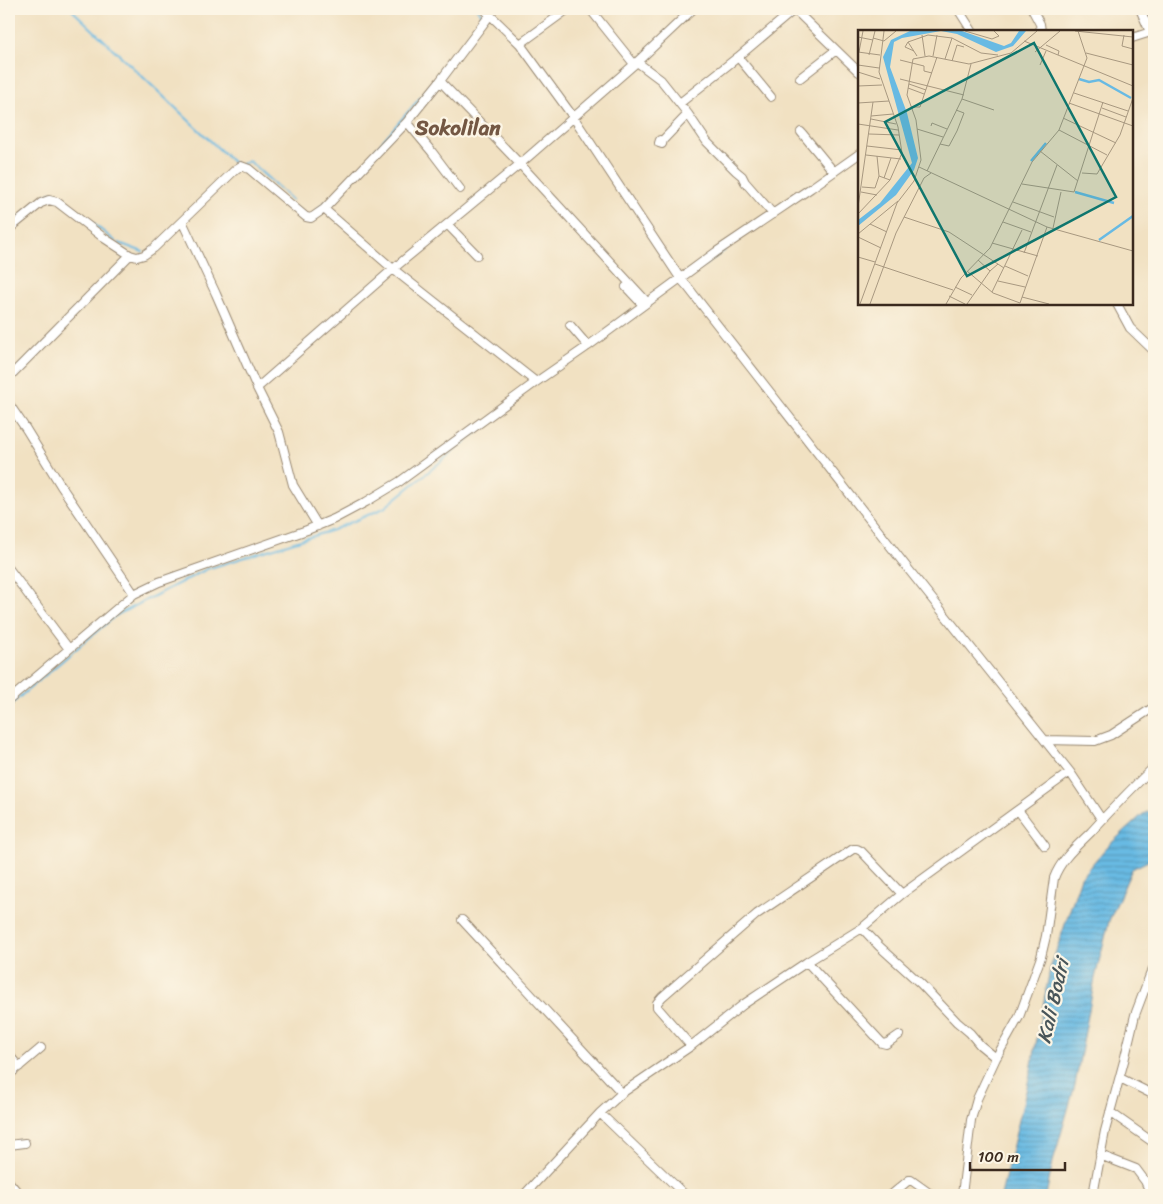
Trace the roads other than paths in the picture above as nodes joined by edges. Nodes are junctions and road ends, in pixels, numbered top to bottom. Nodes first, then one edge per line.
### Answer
1 (484, 9) edge
2 (568, 9) edge
3 (590, 9) edge
4 (794, 9) edge
5 (958, 9) edge
6 (1032, 9) edge
7 (1140, 9) edge
8 (689, 10) edge
9 (490, 15) junction
10 (971, 30) edge
11 (1041, 30) edge
12 (1152, 32) edge
13 (1133, 38) edge
14 (520, 44) junction
15 (836, 50) junction
16 (738, 57) junction
17 (635, 63) junction
18 (858, 71) edge
19 (800, 78) dead end
20 (439, 82) junction
21 (771, 96) dead end
22 (680, 103) junction
23 (688, 114) junction
24 (574, 118) junction
25 (407, 122) junction
26 (801, 132) dead end
27 (660, 140) dead end
28 (858, 155) edge
29 (519, 166) junction
30 (834, 172) junction
31 (460, 189) dead end
32 (324, 209) junction
33 (773, 214) junction
34 (182, 221) junction
35 (448, 225) junction
36 (9, 229) edge
37 (130, 255) junction
38 (477, 255) dead end
39 (394, 268) junction
40 (685, 284) junction
41 (645, 304) junction
42 (1118, 305) edge
43 (570, 325) dead end
44 (588, 346) junction
45 (1154, 351) edge
46 (9, 377) edge
47 (536, 382) junction
48 (257, 388) junction
49 (9, 404) edge
50 (318, 526) junction
51 (9, 569) edge
52 (134, 594) junction
53 (69, 649) junction
54 (9, 700) edge
55 (1154, 707) edge
56 (1045, 740) junction
57 (1154, 767) edge
58 (1070, 772) junction
59 (1018, 810) junction
60 (1102, 820) junction
61 (1045, 846) dead end
62 (902, 894) junction
63 (462, 920) dead end
64 (862, 928) junction
65 (807, 962) junction
66 (1154, 967) edge
67 (1152, 977) edge
68 (899, 1035) dead end
69 (691, 1046) junction
70 (41, 1048) dead end
71 (9, 1055) edge
72 (996, 1058) junction
73 (18, 1068) junction
74 (9, 1075) edge
75 (1120, 1078) junction
76 (622, 1094) junction
77 (1154, 1094) edge
78 (1110, 1112) junction
79 (600, 1113) junction
80 (24, 1143) dead end
81 (1154, 1143) edge
82 (9, 1145) edge
83 (1100, 1155) junction
84 (9, 1182) edge
85 (1154, 1193) edge
86 (20, 1195) edge
87 (524, 1195) edge
88 (685, 1195) edge
89 (891, 1195) edge
90 (932, 1195) edge
91 (962, 1195) edge
92 (1093, 1195) edge

1 - 9 street
2 - 14 street
3 - 17 street
4 - 15 street
4 - 16 street
5 - 10 street
6 - 11 street
7 - 12 street
8 - 17 street
9 - 14 street
9 - 20 street
12 - 13 street
14 - 24 street
15 - 18 street
15 - 19 street
16 - 21 street
16 - 22 street
17 - 22 street
17 - 24 street
20 - 25 street
20 - 29 street
22 - 23 street
23 - 27 street
23 - 33 street
24 - 29 street
24 - 40 street
25 - 31 street
25 - 32 street
26 - 30 street
28 - 30 street
29 - 35 street
29 - 41 street
30 - 33 street
32 - 34 street
32 - 39 street
33 - 40 street
34 - 37 street
34 - 48 street
35 - 38 street
35 - 39 street
36 - 37 street
37 - 46 street
39 - 47 street
39 - 48 street
40 - 41 street
40 - 56 street
41 - 44 street
42 - 45 street
43 - 44 street
44 - 47 street
47 - 50 street
48 - 50 street
49 - 52 street
50 - 52 street
51 - 53 street
52 - 53 street
53 - 54 street
55 - 56 street
56 - 58 street
57 - 60 street
58 - 59 street
58 - 60 street
59 - 61 street
59 - 62 street
60 - 72 street
62 - 64 street
62 - 69 street
63 - 76 street
64 - 65 street
64 - 72 street
65 - 68 street
65 - 69 street
66 - 67 street
67 - 75 street
69 - 76 street
70 - 73 street
71 - 73 street
72 - 91 street
73 - 74 street
75 - 77 street
75 - 78 street
76 - 79 street
78 - 81 street
78 - 83 street
79 - 87 street
79 - 88 street
80 - 82 street
83 - 85 street
83 - 92 street
84 - 86 street
89 - 90 street

